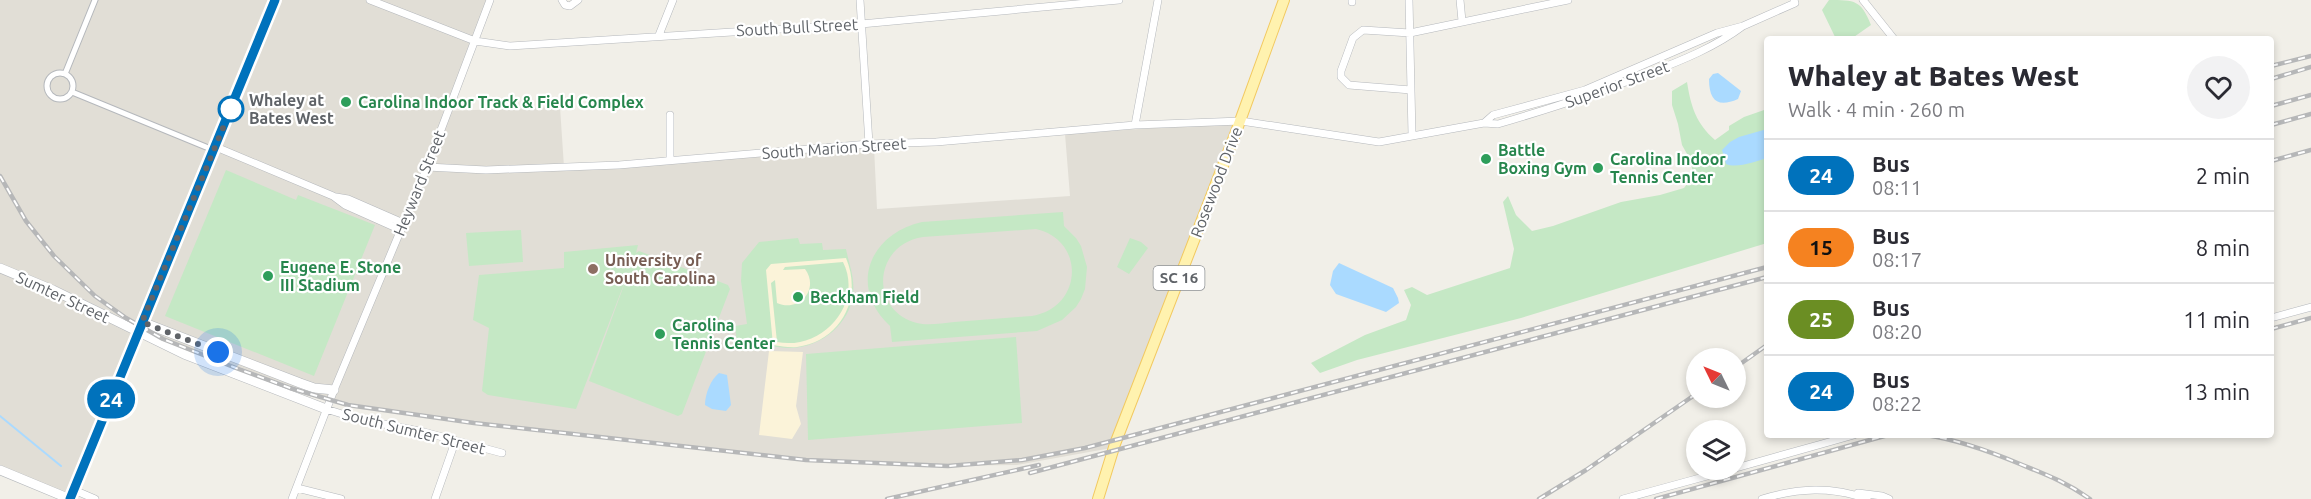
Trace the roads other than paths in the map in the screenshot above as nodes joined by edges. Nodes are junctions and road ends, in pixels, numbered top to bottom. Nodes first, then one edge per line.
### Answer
1 (95, 0) edge
2 (275, 0) edge
3 (370, 0) edge
4 (490, 0) edge
5 (562, 0) edge
6 (578, 0) edge
7 (673, 0) edge
8 (860, 0) edge
9 (1119, 0) edge
10 (1158, 0) edge
11 (1284, 0) edge
12 (1409, 0) edge
13 (1460, 0) edge
14 (1568, 0) edge
15 (1804, 0) edge
16 (1863, 0) edge
17 (1074, 2) edge
18 (1795, 2) edge
19 (1462, 21) junction
20 (861, 24) junction
21 (1410, 33) junction
22 (659, 35) junction
23 (1892, 36) edge
24 (475, 41) junction
25 (65, 74) junction
26 (1411, 90) junction
27 (72, 92) junction
28 (670, 115) dead end
29 (1240, 121) junction
30 (1135, 125) junction
31 (1412, 135) junction
32 (869, 144) junction
33 (211, 147) junction
34 (670, 159) junction
35 (427, 167) junction
36 (402, 227) junction
37 (0, 268) edge
38 (2311, 307) edge
39 (2274, 317) edge
40 (142, 322) junction
41 (138, 333) junction
42 (334, 390) junction
43 (326, 409) junction
44 (1843, 438) edge
45 (455, 442) junction
46 (502, 453) dead end
47 (1746, 465) edge
48 (0, 470) edge
49 (1692, 480) edge
50 (297, 488) junction
51 (74, 489) junction
52 (1841, 491) junction
53 (70, 499) edge
54 (95, 499) edge
55 (292, 499) edge
56 (341, 499) edge
57 (435, 499) edge
58 (1098, 499) edge
59 (1623, 499) edge
60 (1762, 499) edge
61 (1867, 499) edge
62 (1889, 499) edge

1 - 25 street
2 - 33 street
3 - 24 street, South Bull Street
4 - 24 street, Heyward Street
5 - 6 street
7 - 22 street
8 - 20 street
9 - 17 street, South Bull Street
10 - 30 street
11 - 29 main road, Rosewood Drive / SC 16
12 - 21 street
13 - 19 street
14 - 19 street
15 - 18 street, Superior Street
16 - 23 street
17 - 20 street, South Bull Street
18 - 31 street, Superior Street
19 - 21 street
20 - 22 street, South Bull Street
20 - 32 street
21 - 26 street
21 - 26 street
22 - 24 street, South Bull Street
24 - 35 street, Heyward Street
25 - 27 street
25 - 27 street
26 - 31 street
27 - 33 street
28 - 34 street
29 - 30 street, South Marion Street
29 - 31 street, Superior Street
29 - 58 main road, Rosewood Drive / SC 16
30 - 32 street, South Marion Street
32 - 34 street, South Marion Street
33 - 36 street
33 - 40 street
34 - 35 street, South Marion Street
35 - 36 street, Heyward Street
36 - 42 street, Heyward Street
37 - 41 street, Sumter Street
38 - 39 street
40 - 41 street
40 - 42 street
41 - 43 street, Sumter Street
41 - 51 street
42 - 43 street, Heyward Street
43 - 45 street, South Sumter Street
43 - 50 street, Heyward Street
44 - 47 street
45 - 46 street, South Sumter Street
45 - 57 street
48 - 53 street
49 - 59 street
50 - 55 street, Heyward Street
50 - 56 street
51 - 53 street
51 - 54 street
52 - 60 street
52 - 61 street
52 - 62 street

